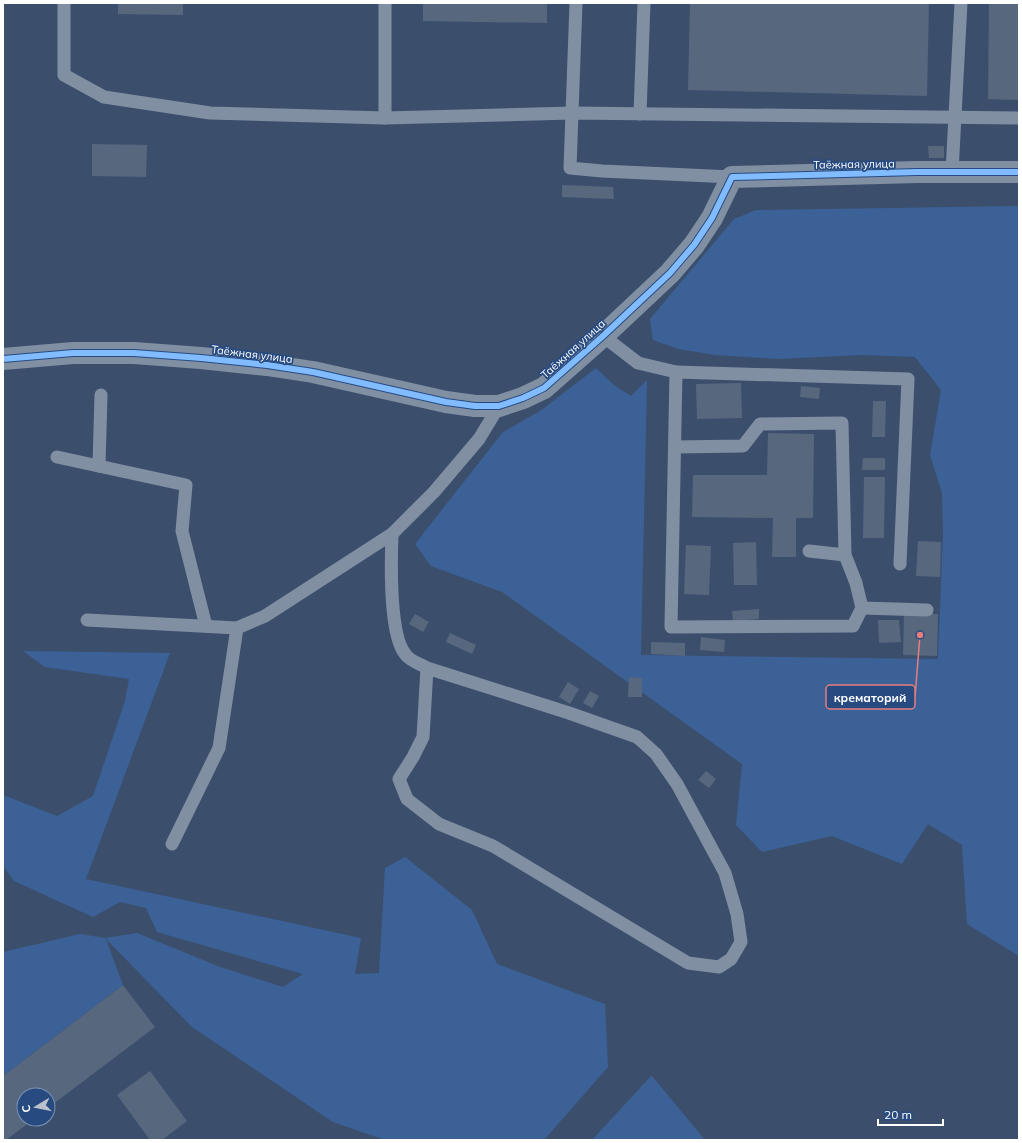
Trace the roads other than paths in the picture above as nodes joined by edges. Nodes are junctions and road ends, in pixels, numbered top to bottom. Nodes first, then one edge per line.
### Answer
1 (64, 3) edge
2 (386, 3) edge
3 (576, 3) edge
4 (644, 3) edge
5 (962, 3) edge
6 (572, 113) junction
7 (640, 114) junction
8 (956, 116) junction
9 (385, 118) junction
10 (1019, 118) edge
11 (952, 172) junction
12 (1019, 172) edge
13 (732, 177) junction
14 (603, 336) junction
15 (3, 359) edge
16 (676, 372) junction
17 (101, 395) dead end
18 (499, 406) junction
19 (675, 447) junction
20 (57, 457) dead end
21 (100, 466) junction
22 (392, 534) junction
23 (810, 551) dead end
24 (845, 555) junction
25 (900, 564) dead end
26 (862, 608) junction
27 (927, 610) dead end
28 (87, 620) dead end
29 (206, 626) junction
30 (237, 628) junction
31 (427, 668) junction
32 (172, 844) dead end

1 - 9 lane
2 - 9 lane
3 - 6 lane
4 - 7 lane
5 - 8 lane
6 - 7 lane
6 - 9 lane
6 - 13 lane
7 - 8 lane
8 - 10 lane
8 - 11 lane
11 - 12 street, Таёжная улица
11 - 13 street, Таёжная улица
13 - 14 street, Таёжная улица
14 - 16 lane
14 - 18 street, Таёжная улица
15 - 18 street, Таёжная улица
16 - 19 lane
16 - 25 lane
17 - 21 lane
18 - 22 lane
19 - 24 lane
19 - 26 lane
20 - 21 lane
21 - 29 lane
22 - 30 lane
22 - 31 lane
23 - 24 lane
24 - 26 lane
26 - 27 lane
28 - 29 lane
29 - 30 lane
30 - 32 lane
31 - 31 lane

